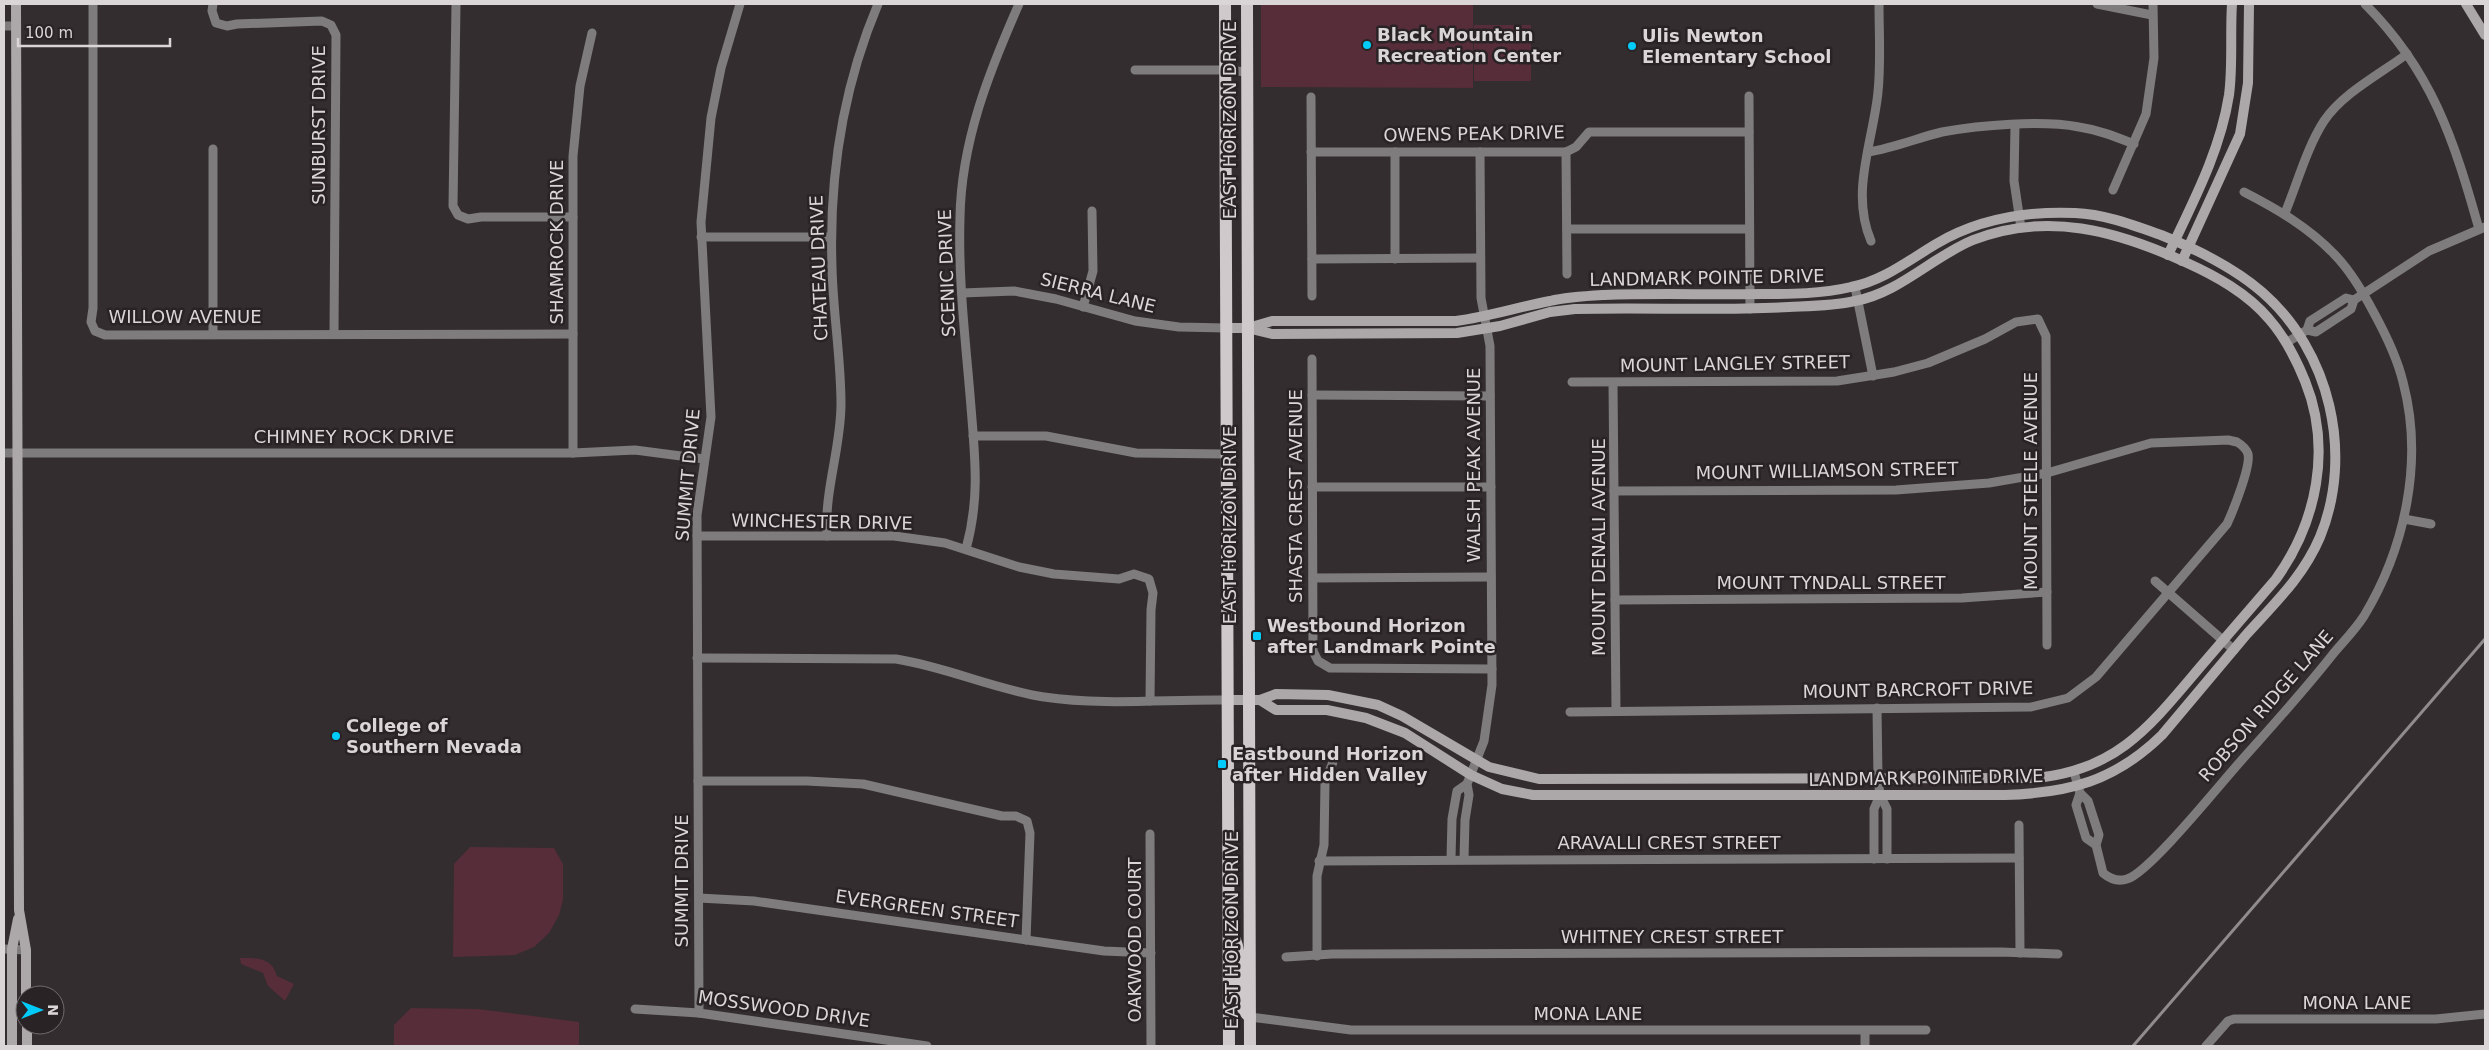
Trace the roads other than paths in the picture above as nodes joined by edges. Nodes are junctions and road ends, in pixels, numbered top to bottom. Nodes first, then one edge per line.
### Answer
1 (16, 4) edge
2 (93, 4) edge
3 (213, 4) edge
4 (456, 4) edge
5 (740, 4) edge
6 (878, 4) edge
7 (1018, 4) edge
8 (1225, 4) edge
9 (1247, 4) edge
10 (1879, 4) edge
11 (2097, 4) edge
12 (2153, 4) edge
13 (2232, 4) edge
14 (2249, 4) edge
15 (2365, 4) edge
16 (2466, 4) edge
17 (2152, 15) junction
18 (4, 26) edge
19 (16, 26) junction
20 (592, 33) dead end
21 (2485, 35) edge
22 (2407, 54) junction
23 (1135, 70) dead end
24 (1226, 70) junction
25 (1247, 72) junction
26 (1749, 96) dead end
27 (1311, 97) dead end
28 (2015, 126) junction
29 (1749, 132) junction
30 (2134, 144) junction
31 (213, 150) dead end
32 (1311, 152) junction
33 (1395, 152) junction
34 (1480, 152) junction
35 (1566, 152) junction
36 (1868, 152) junction
37 (2113, 190) dead end
38 (2244, 192) dead end
39 (1092, 211) dead end
40 (2285, 213) junction
41 (2019, 215) junction
42 (573, 217) junction
43 (2021, 228) junction
44 (2482, 228) edge
45 (1567, 229) junction
46 (1749, 229) junction
47 (701, 237) junction
48 (831, 237) junction
49 (1871, 241) dead end
50 (2175, 241) junction
51 (2188, 247) junction
52 (2168, 254) junction
53 (1480, 258) junction
54 (1312, 259) junction
55 (1396, 259) junction
56 (2182, 261) junction
57 (1567, 274) dead end
58 (1856, 287) junction
59 (962, 293) junction
60 (1750, 294) junction
61 (2364, 294) junction
62 (1312, 296) dead end
63 (1859, 301) junction
64 (1083, 307) junction
65 (1750, 309) junction
66 (1485, 318) junction
67 (2038, 319) joint
68 (1226, 328) junction
69 (1247, 328) junction
70 (1488, 329) junction
71 (214, 333) junction
72 (2303, 333) junction
73 (334, 334) junction
74 (573, 334) junction
75 (2286, 343) junction
76 (1312, 359) dead end
77 (1874, 376) junction
78 (1572, 382) dead end
79 (1613, 382) junction
80 (1312, 395) junction
81 (1490, 396) junction
82 (973, 436) junction
83 (2244, 447) joint
84 (4, 453) edge
85 (17, 453) junction
86 (572, 453) junction
87 (1227, 454) junction
88 (704, 459) junction
89 (2047, 473) junction
90 (1312, 487) junction
91 (1491, 487) junction
92 (1614, 491) junction
93 (2404, 519) junction
94 (2431, 524) dead end
95 (697, 536) junction
96 (827, 536) junction
97 (966, 549) junction
98 (1491, 577) junction
99 (1313, 578) junction
100 (2155, 581) dead end
101 (2047, 592) junction
102 (2168, 592) junction
103 (1615, 600) junction
104 (2223, 640) junction
105 (2047, 645) dead end
106 (2234, 650) junction
107 (698, 658) junction
108 (1492, 669) junction
109 (1228, 700) junction
110 (1254, 700) junction
111 (1150, 701) junction
112 (1877, 708) junction
113 (1616, 711) junction
114 (1570, 712) dead end
115 (1476, 761) junction
116 (1333, 762) dead end
117 (2074, 772) junction
118 (1469, 779) junction
119 (1878, 779) junction
120 (698, 781) junction
121 (2079, 790) junction
122 (1880, 795) junction
123 (2019, 824) dead end
124 (1150, 834) dead end
125 (2020, 858) junction
126 (1451, 859) junction
127 (1464, 859) junction
128 (1874, 859) junction
129 (1887, 859) junction
130 (1319, 861) junction
131 (699, 898) junction
132 (19, 910) junction
133 (1229, 930) junction
134 (1026, 940) junction
135 (8, 949) edge
136 (26, 950) junction
137 (1151, 953) junction
138 (2020, 953) junction
139 (2058, 954) dead end
140 (1317, 956) junction
141 (1286, 957) dead end
142 (26, 985) edge
143 (635, 1008) dead end
144 (699, 1013) junction
145 (2485, 1014) edge
146 (1250, 1017) junction
147 (1926, 1030) dead end
148 (1865, 1031) junction
149 (12, 1046) edge
150 (928, 1046) edge
151 (1151, 1046) edge
152 (1229, 1046) edge
153 (1250, 1046) edge
154 (1865, 1046) edge
155 (2206, 1046) edge

1 - 19 street
2 - 71 street, WILLOW AVENUE
3 - 73 street, SUNBURST DRIVE
4 - 42 street
5 - 47 street, SUMMIT DRIVE
6 - 48 street, CHATEAU DRIVE
7 - 59 street, SCENIC DRIVE
8 - 24 main road, EAST HORIZON DRIVE
9 - 25 main road, EAST HORIZON DRIVE
10 - 36 street
11 - 17 street
12 - 17 street
13 - 50 street
14 - 51 street
15 - 22 street
16 - 21 street
17 - 30 street
18 - 19 street
19 - 85 street
20 - 42 street, SHAMROCK DRIVE
22 - 40 street
22 - 44 street
23 - 24 street
24 - 25 street
24 - 68 main road, EAST HORIZON DRIVE
25 - 69 main road, EAST HORIZON DRIVE
26 - 29 street
27 - 32 street
28 - 30 street
28 - 36 street
28 - 41 street
29 - 35 street, OWENS PEAK DRIVE
29 - 46 street
30 - 37 street
31 - 71 street
32 - 33 street, OWENS PEAK DRIVE
32 - 54 street
33 - 34 street, OWENS PEAK DRIVE
33 - 55 street
34 - 35 street, OWENS PEAK DRIVE
34 - 53 street, WALSH PEAK AVENUE
35 - 45 street
36 - 49 street
38 - 40 street, ROBSON RIDGE LANE
39 - 64 street
40 - 61 street, ROBSON RIDGE LANE
41 - 43 street
41 - 50 street, LANDMARK POINTE DRIVE
41 - 58 street, LANDMARK POINTE DRIVE
42 - 74 street, SHAMROCK DRIVE
43 - 52 street, LANDMARK POINTE DRIVE
43 - 63 street, LANDMARK POINTE DRIVE
44 - 61 street
45 - 46 street
45 - 57 street
46 - 60 street
47 - 48 street
47 - 88 street, SUMMIT DRIVE
48 - 96 street, CHATEAU DRIVE
50 - 51 street, LANDMARK POINTE DRIVE
50 - 52 street
51 - 56 street
51 - 72 street, LANDMARK POINTE DRIVE
52 - 56 street, LANDMARK POINTE DRIVE
53 - 55 street
53 - 66 street, WALSH PEAK AVENUE
54 - 55 street
54 - 62 street
56 - 75 street, LANDMARK POINTE DRIVE
58 - 60 street, LANDMARK POINTE DRIVE
58 - 63 street
59 - 64 street, SIERRA LANE
59 - 82 street, SCENIC DRIVE
60 - 65 street
60 - 66 street, LANDMARK POINTE DRIVE
61 - 72 street
61 - 93 street, ROBSON RIDGE LANE
63 - 65 street, LANDMARK POINTE DRIVE
63 - 77 street
64 - 68 street, SIERRA LANE
65 - 70 street, LANDMARK POINTE DRIVE
66 - 69 street, LANDMARK POINTE DRIVE
66 - 70 street, WALSH PEAK AVENUE
67 - 77 street, MOUNT LANGLEY STREET
67 - 89 street, MOUNT STEELE AVENUE
68 - 69 street, LANDMARK POINTE DRIVE
68 - 87 main road, EAST HORIZON DRIVE
69 - 70 street, LANDMARK POINTE DRIVE
69 - 110 main road, EAST HORIZON DRIVE
70 - 81 street, WALSH PEAK AVENUE
71 - 73 street, WILLOW AVENUE
72 - 75 street
72 - 106 street, LANDMARK POINTE DRIVE
73 - 74 street, WILLOW AVENUE
74 - 86 street, SHAMROCK DRIVE
75 - 104 street, LANDMARK POINTE DRIVE
76 - 80 street, SHASTA CREST AVENUE
77 - 79 street, MOUNT LANGLEY STREET
78 - 79 street, MOUNT LANGLEY STREET
79 - 92 street, MOUNT DENALI AVENUE
80 - 81 street
80 - 90 street, SHASTA CREST AVENUE
81 - 91 street, WALSH PEAK AVENUE
82 - 87 street
82 - 97 street, SCENIC DRIVE
83 - 89 street, MOUNT WILLIAMSON STREET
83 - 102 street, MOUNT BARCROFT DRIVE
84 - 85 street, CHIMNEY ROCK DRIVE
85 - 86 street, CHIMNEY ROCK DRIVE
85 - 132 street
86 - 88 street, CHIMNEY ROCK DRIVE
87 - 109 main road, EAST HORIZON DRIVE
88 - 95 street, SUMMIT DRIVE
89 - 92 street, MOUNT WILLIAMSON STREET
89 - 101 street, MOUNT STEELE AVENUE
90 - 91 street
90 - 99 street, SHASTA CREST AVENUE
91 - 98 street, WALSH PEAK AVENUE
92 - 103 street, MOUNT DENALI AVENUE
93 - 94 street
93 - 121 street, ROBSON RIDGE LANE
95 - 96 street, WINCHESTER DRIVE
95 - 107 street, SUMMIT DRIVE
96 - 97 street, WINCHESTER DRIVE
97 - 111 street, WINCHESTER DRIVE
98 - 99 street
98 - 108 street, WALSH PEAK AVENUE
99 - 108 street, SHASTA CREST AVENUE
100 - 102 street
101 - 103 street, MOUNT TYNDALL STREET
101 - 105 street, MOUNT STEELE AVENUE
102 - 104 street
102 - 112 street, MOUNT BARCROFT DRIVE
103 - 113 street, MOUNT DENALI AVENUE
104 - 106 street
104 - 117 street, LANDMARK POINTE DRIVE
106 - 121 street, LANDMARK POINTE DRIVE
107 - 111 street
107 - 120 street, SUMMIT DRIVE
108 - 115 street, WALSH PEAK AVENUE
109 - 110 street, LANDMARK POINTE DRIVE
109 - 111 street
109 - 133 main road, EAST HORIZON DRIVE
110 - 115 street, LANDMARK POINTE DRIVE
110 - 118 street, LANDMARK POINTE DRIVE
110 - 146 main road, EAST HORIZON DRIVE
112 - 113 street, MOUNT BARCROFT DRIVE
112 - 119 street
113 - 114 street, MOUNT BARCROFT DRIVE
115 - 118 street, WALSH PEAK AVENUE
115 - 119 street, LANDMARK POINTE DRIVE
116 - 130 street
117 - 119 street, LANDMARK POINTE DRIVE
117 - 121 street
118 - 122 street, LANDMARK POINTE DRIVE
118 - 126 street
118 - 127 street
119 - 122 street
120 - 131 street, SUMMIT DRIVE
120 - 134 street
121 - 122 street, LANDMARK POINTE DRIVE
122 - 128 street
122 - 129 street
123 - 125 street
124 - 137 street, OAKWOOD COURT
125 - 129 street, ARAVALLI CREST STREET
125 - 138 street
126 - 127 street, ARAVALLI CREST STREET
126 - 130 street, ARAVALLI CREST STREET
127 - 128 street, ARAVALLI CREST STREET
128 - 129 street, ARAVALLI CREST STREET
130 - 140 street
131 - 134 street, EVERGREEN STREET
131 - 144 street, SUMMIT DRIVE
132 - 135 street
132 - 136 street
133 - 146 main road
133 - 152 main road, EAST HORIZON DRIVE
134 - 137 street, EVERGREEN STREET
135 - 136 street
135 - 149 street
136 - 142 street
137 - 151 street, OAKWOOD COURT
138 - 139 street, WHITNEY CREST STREET
138 - 140 street, WHITNEY CREST STREET
140 - 141 street, WHITNEY CREST STREET
143 - 144 street, MOSSWOOD DRIVE
144 - 150 street, MOSSWOOD DRIVE
145 - 155 street, MONA LANE
146 - 148 street, MONA LANE
146 - 153 main road, EAST HORIZON DRIVE
147 - 148 street, MONA LANE
148 - 154 street

